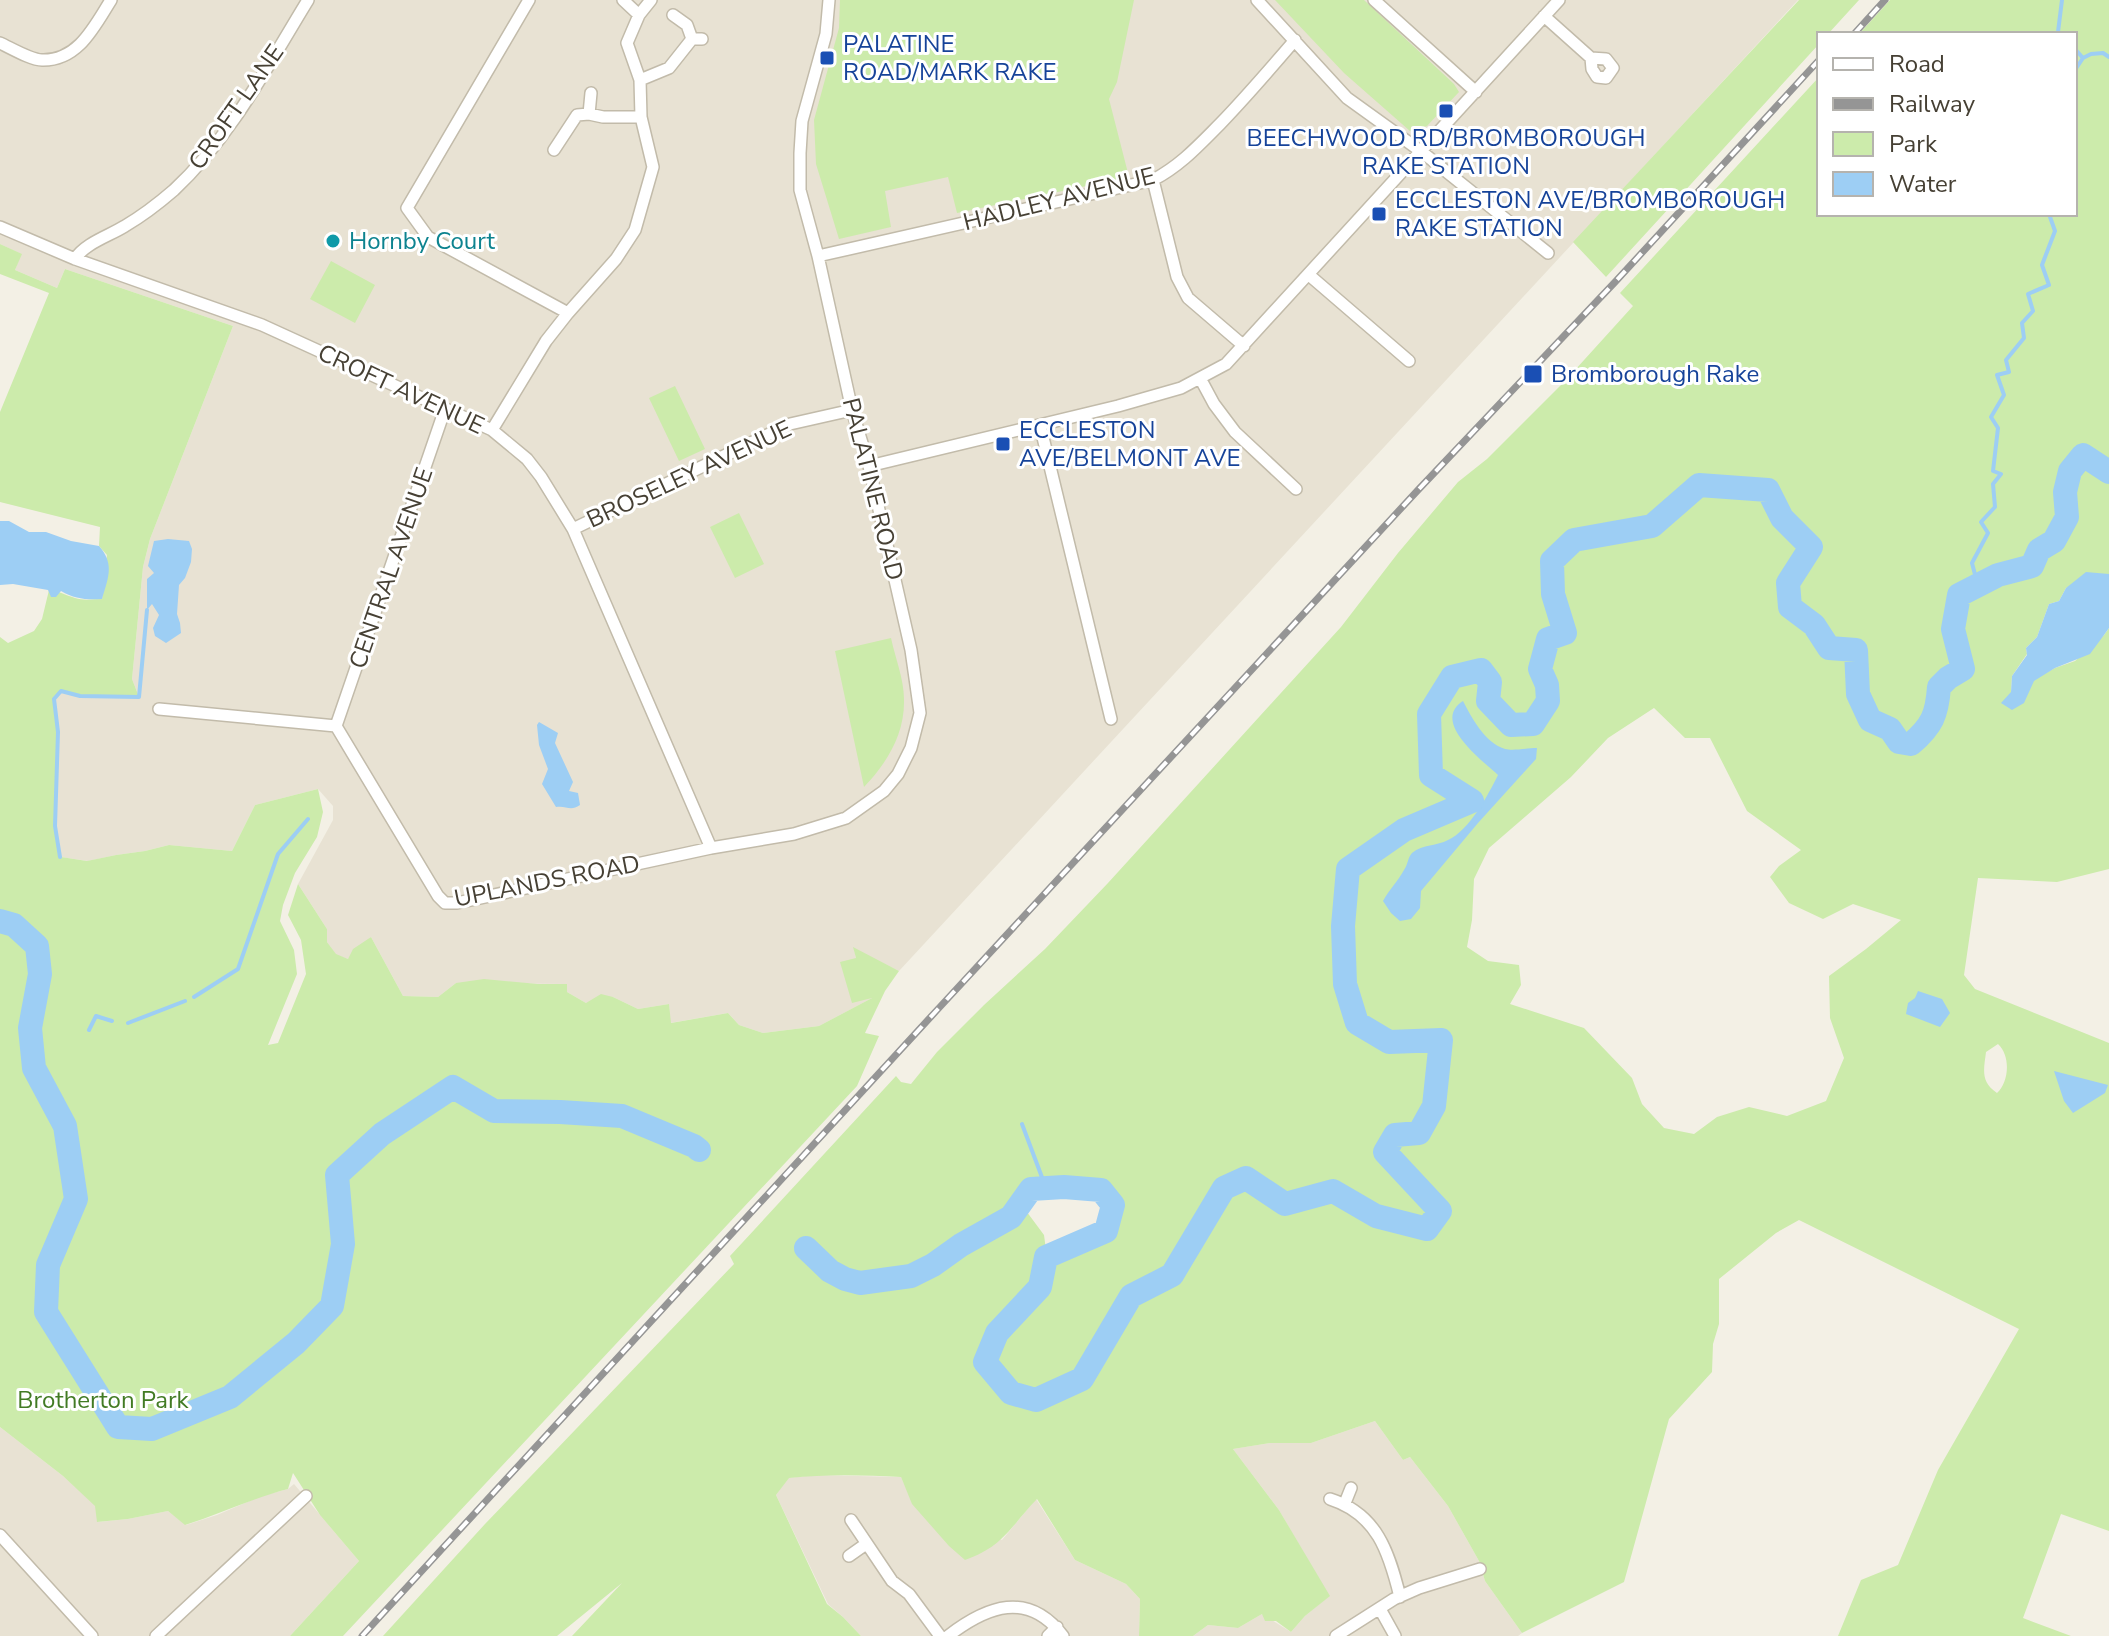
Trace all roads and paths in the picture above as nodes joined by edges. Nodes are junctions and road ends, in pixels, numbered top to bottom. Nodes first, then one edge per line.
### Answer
1 (111, 0) edge
2 (308, 0) edge
3 (529, 0) edge
4 (623, 0) edge
5 (651, 0) edge
6 (829, 0) edge
7 (1257, 0) edge
8 (1374, 0) edge
9 (1559, 0) edge
10 (639, 15) junction
11 (673, 15) dead end
12 (1544, 16) junction
13 (1295, 40) junction
14 (0, 43) edge
15 (1591, 58) dead end
16 (640, 80) junction
17 (1476, 92) junction
18 (591, 93) dead end
19 (589, 114) junction
20 (641, 117) junction
21 (554, 150) dead end
22 (1422, 152) junction
23 (1153, 180) junction
24 (0, 227) edge
25 (1548, 253) dead end
26 (818, 256) junction
27 (75, 259) junction
28 (1309, 275) junction
29 (568, 313) junction
30 (1244, 346) junction
31 (1409, 361) dead end
32 (1200, 378) junction
33 (445, 409) junction
34 (852, 410) junction
35 (1040, 425) junction
36 (492, 430) junction
37 (869, 466) junction
38 (1296, 489) dead end
39 (573, 529) junction
40 (1118, 689) dead end
41 (1104, 692) junction
42 (159, 709) dead end
43 (1111, 719) dead end
44 (336, 726) junction
45 (711, 848) junction
46 (1351, 1488) dead end
47 (306, 1496) dead end
48 (1330, 1499) dead end
49 (1345, 1503) junction
50 (851, 1520) dead end
51 (0, 1535) edge
52 (866, 1544) junction
53 (849, 1556) dead end
54 (1480, 1569) dead end
55 (1400, 1597) junction
56 (1380, 1609) junction
57 (1056, 1633) edge
58 (92, 1636) edge
59 (156, 1636) edge
60 (940, 1636) edge
61 (948, 1636) edge
62 (1336, 1636) edge
63 (1395, 1636) edge

1 - 14 street
2 - 27 street, CROFT LANE
3 - 29 street
4 - 10 street
5 - 10 street
6 - 26 street, PALATINE ROAD
7 - 13 street
8 - 17 street
9 - 12 street
10 - 16 street
11 - 16 street
12 - 15 street
12 - 17 street
13 - 22 street
13 - 23 street, HADLEY AVENUE
16 - 20 street
17 - 22 street
18 - 19 street
19 - 20 street
19 - 21 street
20 - 29 street
22 - 25 street
22 - 28 street
23 - 26 street, HADLEY AVENUE
23 - 30 street
24 - 27 street, CROFT AVENUE
26 - 34 street, PALATINE ROAD
27 - 33 street, CROFT AVENUE
28 - 30 street
28 - 31 street
29 - 36 street
30 - 32 street
32 - 35 street
32 - 38 street
33 - 36 street, CROFT AVENUE
33 - 44 street, CENTRAL AVENUE
34 - 37 street, PALATINE ROAD
34 - 39 street, BROSELEY AVENUE
35 - 37 street
35 - 41 street
36 - 39 street, CROFT AVENUE
37 - 45 street, PALATINE ROAD
39 - 45 street, CROFT AVENUE
40 - 41 street
41 - 43 street
42 - 44 street
44 - 45 street, UPLANDS ROAD
46 - 49 street
47 - 59 street
48 - 49 street
49 - 55 street
50 - 52 street
51 - 58 street
52 - 53 street
52 - 60 street
54 - 55 street
55 - 56 street
56 - 62 street
56 - 63 street
57 - 61 street

